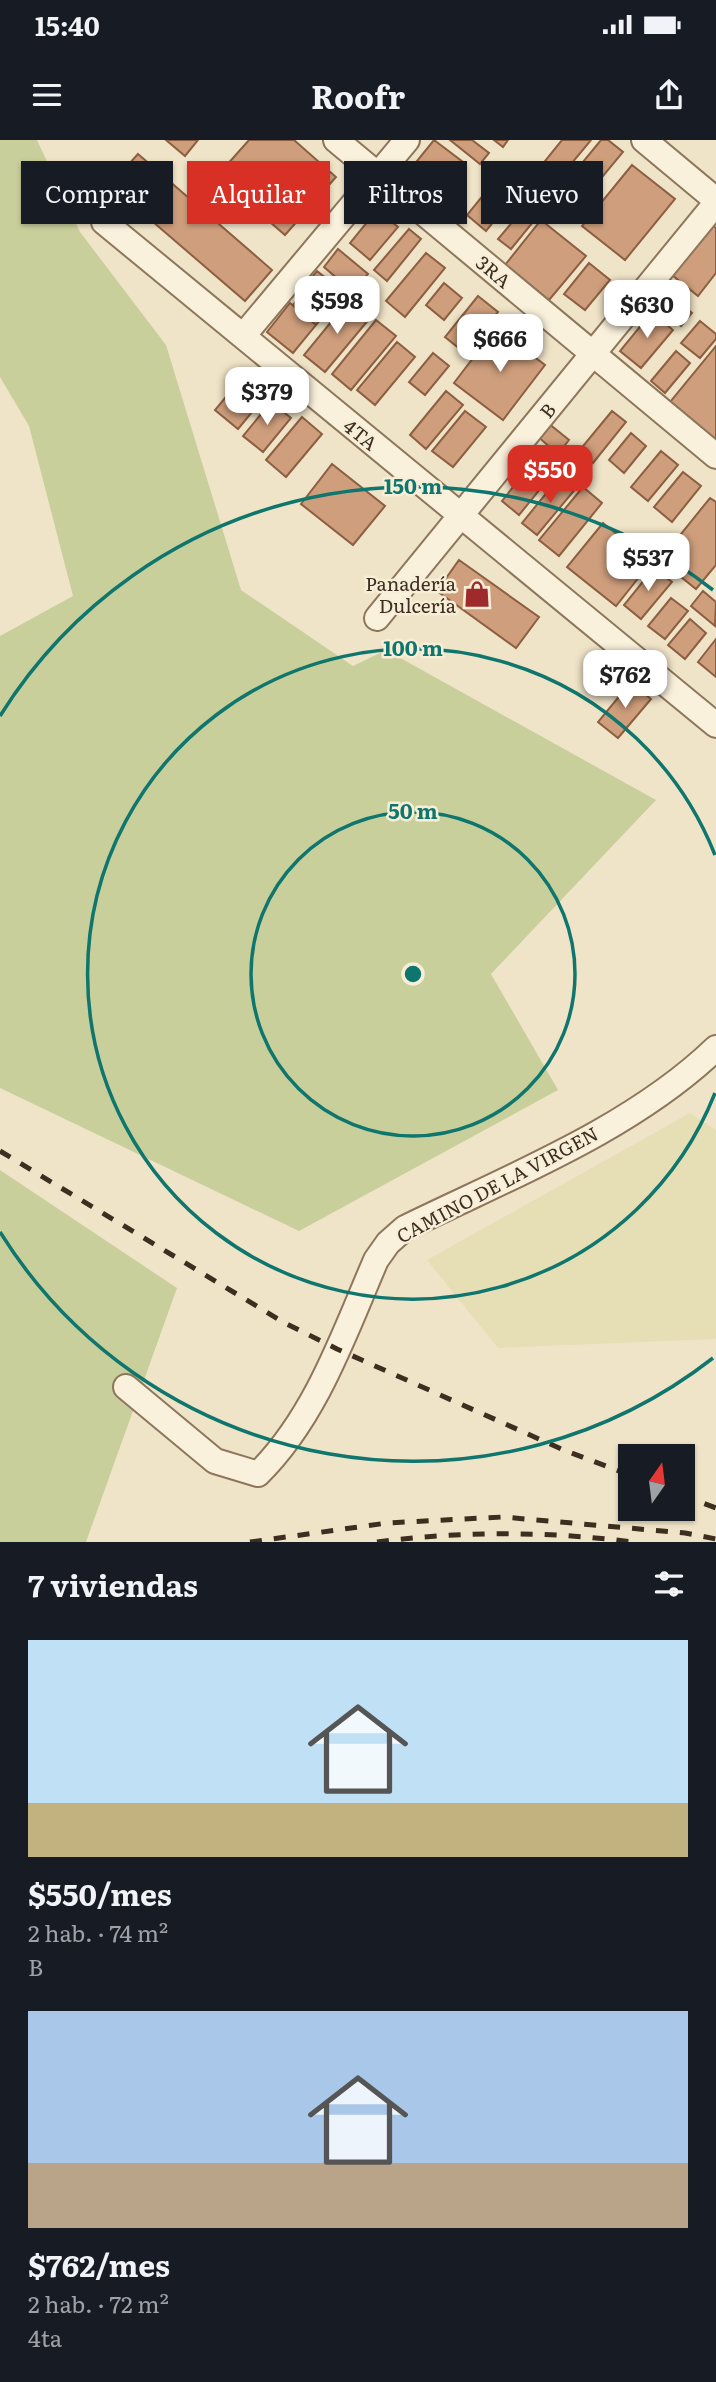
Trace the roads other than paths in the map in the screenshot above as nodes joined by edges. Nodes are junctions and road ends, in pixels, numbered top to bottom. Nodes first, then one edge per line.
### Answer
1 (336, 140) edge
2 (407, 140) edge
3 (644, 140) edge
4 (361, 161) edge
5 (390, 161) edge
6 (716, 201) edge
7 (344, 216) edge
8 (106, 224) edge
9 (437, 224) edge
10 (243, 336) junction
11 (593, 354) junction
12 (716, 456) edge
13 (460, 516) junction
14 (377, 618) dead end
15 (716, 725) edge
16 (716, 1048) edge
17 (125, 1387) dead end

1 - 4 street, 3RA
2 - 5 street
3 - 6 street
6 - 11 street, B
7 - 10 street
8 - 10 street, 4TA
9 - 11 street, 3RA
10 - 13 street, 4TA
11 - 12 street, 3RA
11 - 13 street, B
13 - 14 street, B
13 - 15 street, 4TA
16 - 17 street, CAMINO DE LA VIRGEN

